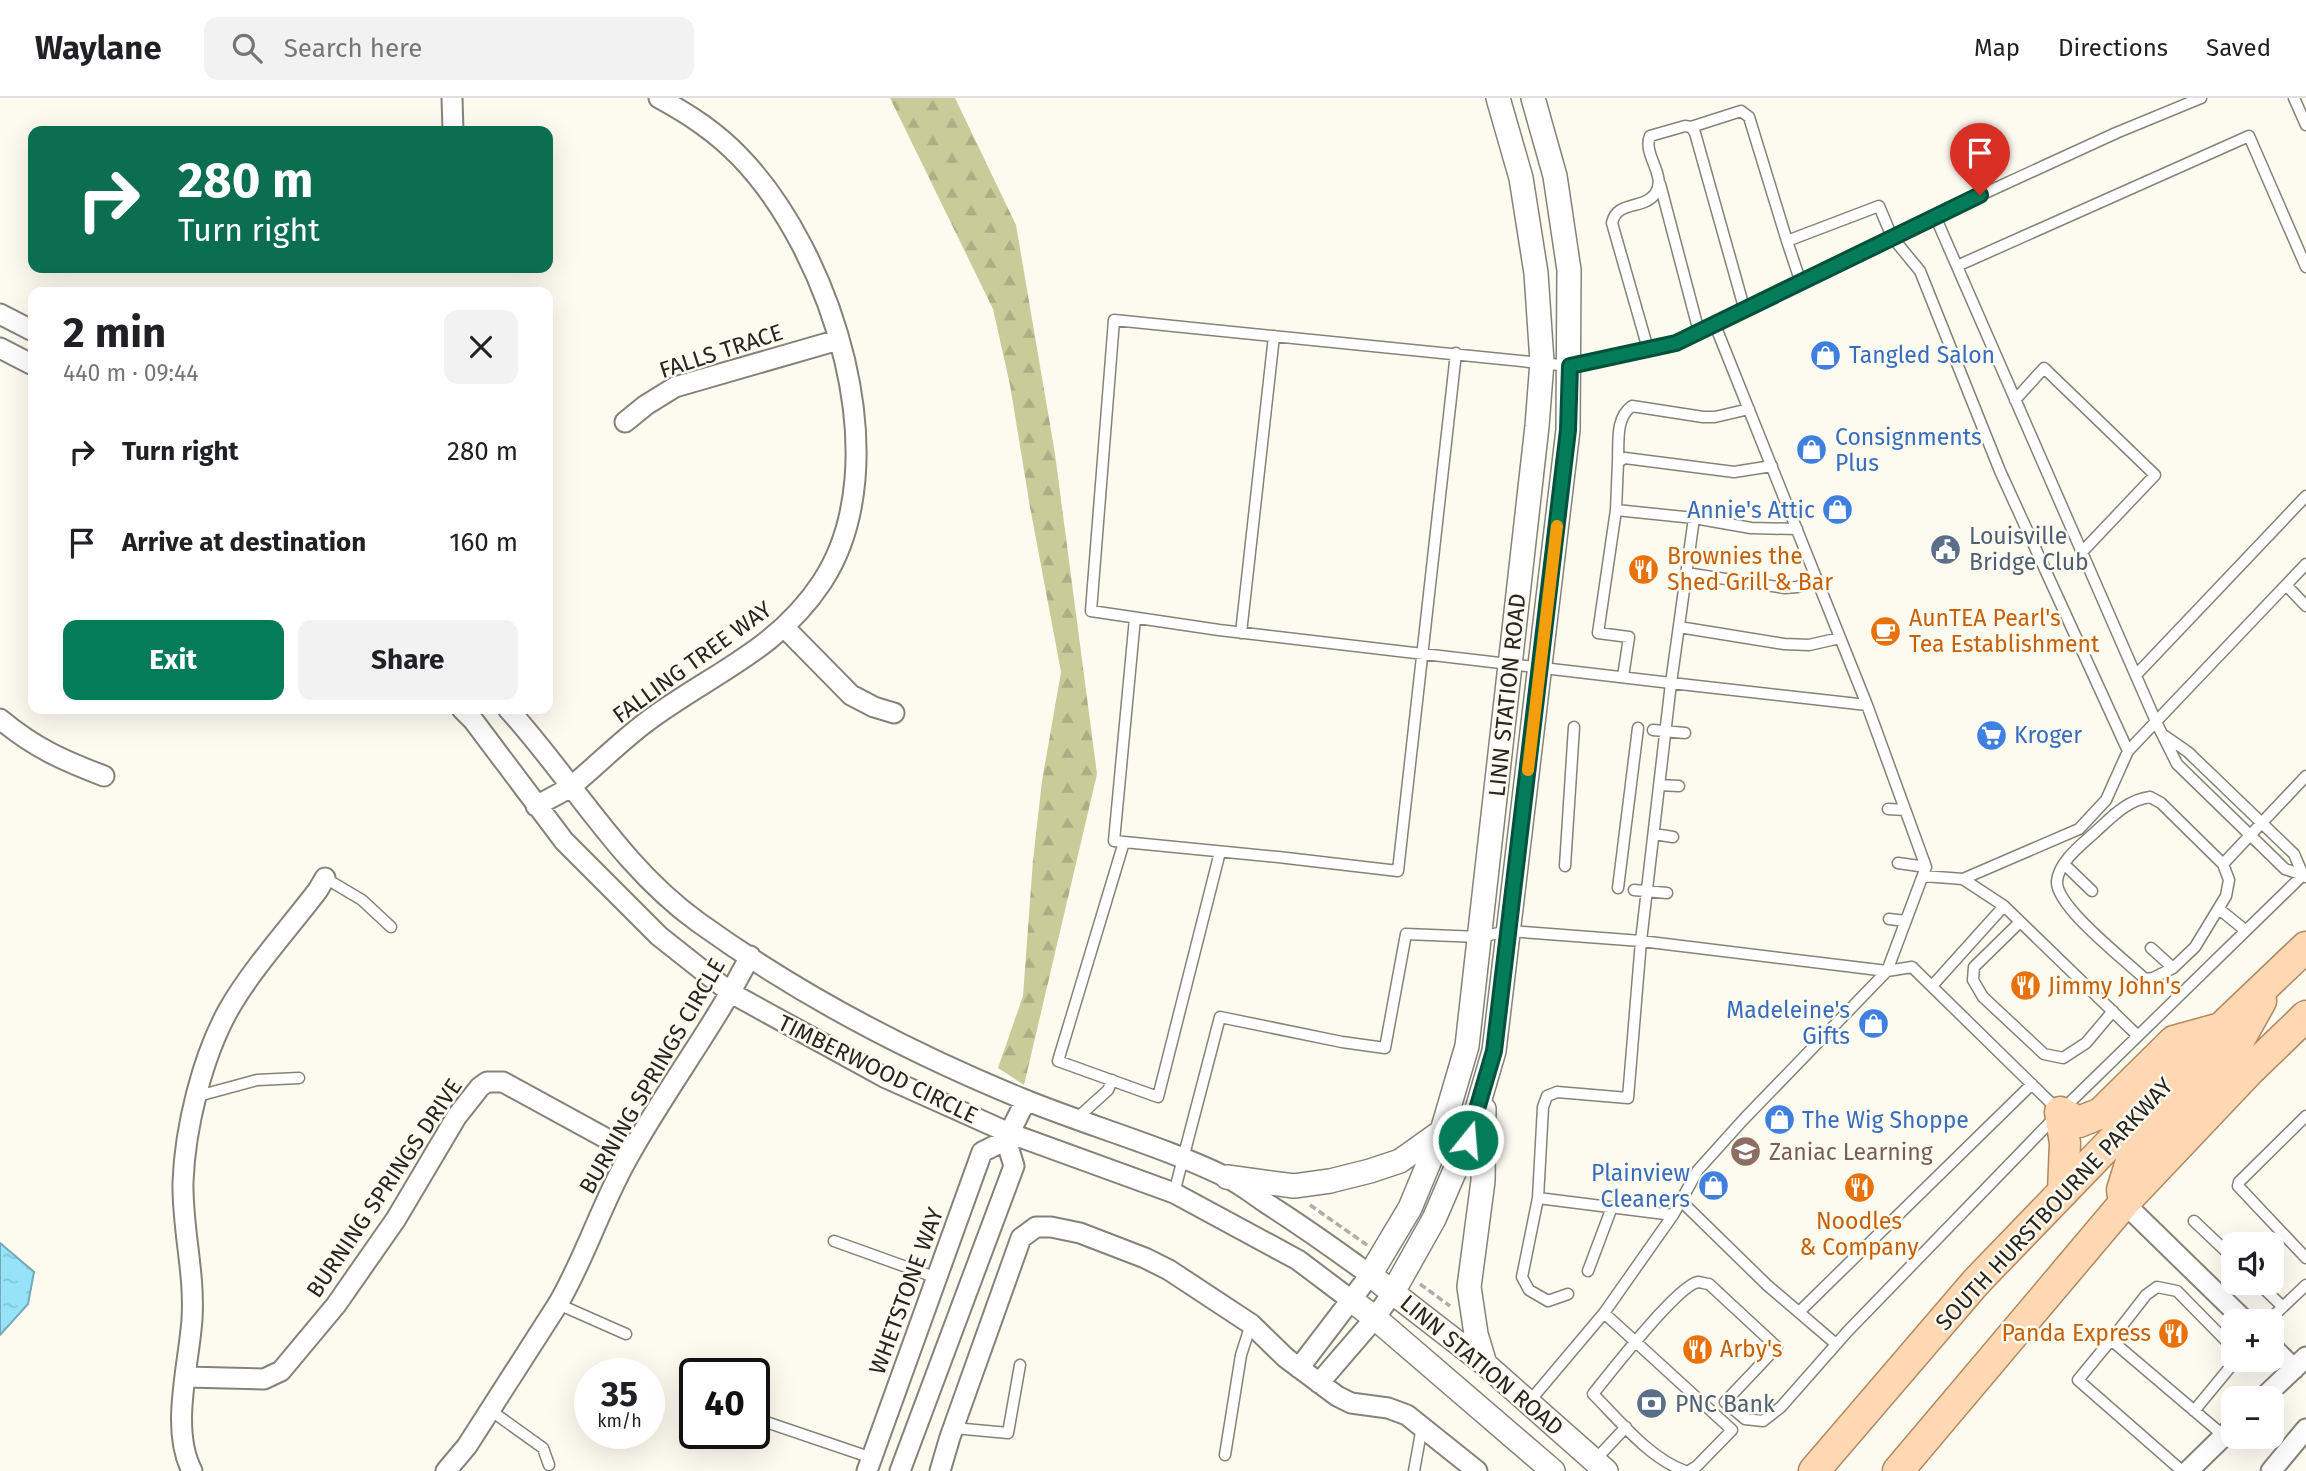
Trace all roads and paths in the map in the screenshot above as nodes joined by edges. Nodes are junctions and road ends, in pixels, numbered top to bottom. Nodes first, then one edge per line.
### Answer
1 (452, 98) edge
2 (659, 98) edge
3 (1498, 98) edge
4 (1533, 98) edge
5 (2201, 98) edge
6 (2294, 98) edge
7 (2306, 125) edge
8 (453, 126) edge
9 (1691, 127) junction
10 (1660, 183) junction
11 (1935, 216) junction
12 (1892, 237) junction
13 (1787, 242) junction
14 (1957, 267) junction
15 (2306, 267) edge
16 (1801, 283) junction
17 (1745, 311) junction
18 (0, 314) edge
19 (1715, 325) junction
20 (28, 328) edge
21 (1699, 332) junction
22 (1274, 336) junction
23 (838, 340) junction
24 (0, 348) edge
25 (1648, 349) junction
26 (1456, 353) junction
27 (28, 362) edge
28 (1542, 362) junction
29 (1570, 366) junction
30 (2015, 400) junction
31 (1749, 409) junction
32 (625, 422) dead end
33 (1618, 462) junction
34 (1772, 466) junction
35 (2306, 495) edge
36 (1616, 510) junction
37 (1694, 518) junction
38 (1797, 529) junction
39 (2082, 552) junction
40 (2306, 564) edge
41 (1686, 573) junction
42 (1817, 580) junction
43 (2286, 585) junction
44 (2306, 606) edge
45 (1135, 618) junction
46 (784, 627) junction
47 (1679, 627) junction
48 (1241, 633) junction
49 (1840, 638) junction
50 (1422, 654) junction
51 (1510, 665) junction
52 (1540, 667) junction
53 (2136, 675) junction
54 (1623, 677) junction
55 (1671, 683) junction
56 (1867, 705) junction
57 (894, 713) dead end
58 (467, 714) edge
59 (512, 714) edge
60 (0, 719) edge
61 (2157, 724) junction
62 (1574, 727) dead end
63 (1638, 728) dead end
64 (1653, 730) dead end
65 (1666, 731) junction
66 (1685, 733) dead end
67 (2165, 736) junction
68 (1871, 751) dead end
69 (2128, 751) junction
70 (1885, 753) junction
71 (104, 776) dead end
72 (2306, 776) edge
73 (1659, 785) junction
74 (572, 786) junction
75 (1679, 786) dead end
76 (536, 806) junction
77 (1888, 808) dead end
78 (1905, 810) junction
79 (2263, 824) junction
80 (1654, 834) junction
81 (1673, 837) dead end
82 (2250, 837) junction
83 (1124, 842) junction
84 (1220, 852) junction
85 (1898, 863) dead end
86 (2064, 864) junction
87 (2223, 864) junction
88 (1565, 866) dead end
89 (1924, 871) junction
90 (2305, 875) edge
91 (325, 878) joint
92 (1963, 879) junction
93 (1618, 888) dead end
94 (1634, 890) dead end
95 (1647, 891) junction
96 (2092, 891) dead end
97 (1667, 893) dead end
98 (2004, 906) junction
99 (2219, 909) junction
100 (1889, 919) dead end
101 (1906, 921) junction
102 (2020, 922) junction
103 (391, 927) dead end
104 (2245, 930) junction
105 (1509, 931) junction
106 (1479, 937) junction
107 (1641, 941) junction
108 (2306, 947) edge
109 (2151, 948) dead end
110 (750, 956) junction
111 (2173, 968) junction
112 (1887, 971) junction
113 (2274, 976) junction
114 (1932, 986) junction
115 (731, 993) junction
116 (2113, 1011) junction
117 (2306, 1016) edge
118 (2221, 1028) junction
119 (2138, 1036) junction
120 (299, 1078) dead end
121 (1112, 1080) junction
122 (2032, 1084) junction
123 (1483, 1092) junction
124 (198, 1096) junction
125 (1026, 1100) junction
126 (2060, 1112) junction
127 (2306, 1116) edge
128 (1076, 1119) junction
129 (1442, 1130) junction
130 (1007, 1137) junction
131 (631, 1152) junction
132 (1184, 1160) junction
133 (1227, 1177) junction
134 (2063, 1192) junction
135 (1174, 1193) junction
136 (1538, 1198) junction
137 (1680, 1200) junction
138 (1304, 1201) dead end
139 (2123, 1203) junction
140 (1612, 1207) junction
141 (1673, 1215) junction
142 (2194, 1220) dead end
143 (834, 1241) dead end
144 (2221, 1246) edge
145 (1372, 1248) dead end
146 (2306, 1258) edge
147 (1588, 1271) dead end
148 (1370, 1275) junction
149 (937, 1278) junction
150 (1415, 1280) dead end
151 (2306, 1285) edge
152 (1393, 1292) junction
153 (1568, 1294) dead end
154 (2270, 1295) edge
155 (1350, 1300) junction
156 (558, 1304) junction
157 (2283, 1307) joint
158 (1454, 1309) dead end
159 (2233, 1309) edge
160 (1799, 1312) junction
161 (1604, 1313) junction
162 (1375, 1318) junction
163 (1251, 1324) junction
164 (626, 1334) dead end
165 (2221, 1336) edge
166 (2111, 1340) junction
167 (1636, 1342) junction
168 (1836, 1345) junction
169 (2284, 1354) edge
170 (2300, 1363) edge
171 (1485, 1364) junction
172 (1020, 1365) dead end
173 (1299, 1368) junction
174 (2226, 1372) edge
175 (186, 1377) junction
176 (1319, 1383) junction
177 (2276, 1386) edge
178 (1529, 1402) junction
179 (490, 1410) junction
180 (2194, 1411) junction
181 (1745, 1419) junction
182 (770, 1424) edge
183 (1422, 1426) junction
184 (1626, 1427) junction
185 (2221, 1427) edge
186 (954, 1428) junction
187 (2306, 1429) edge
188 (1732, 1430) junction
189 (2221, 1438) edge
190 (1225, 1455) dead end
191 (870, 1464) edge
192 (549, 1465) dead end
193 (1601, 1466) edge
194 (192, 1471) edge
195 (446, 1471) edge
196 (901, 1471) edge
197 (940, 1471) edge
198 (1414, 1471) edge
199 (1477, 1471) edge
200 (1553, 1471) edge
201 (1687, 1471) edge
202 (1814, 1471) edge
203 (1898, 1471) edge
204 (2182, 1471) edge
205 (2188, 1471) edge
206 (2271, 1471) edge

1 - 8 street
2 - 23 street, FALLING TREE WAY
3 - 28 street, LINN STATION ROAD
4 - 29 street, LINN STATION ROAD
5 - 11 lane
6 - 7 lane
9 - 10 lane
9 - 13 lane
9 - 17 lane
10 - 21 lane
10 - 25 lane
11 - 12 lane
11 - 14 lane
12 - 13 lane
12 - 16 lane
12 - 69 lane
13 - 16 lane
14 - 15 lane
14 - 30 lane
16 - 17 lane
17 - 19 lane
18 - 20 street
19 - 21 lane
19 - 31 lane
21 - 25 lane
22 - 26 lane
22 - 45 lane
22 - 48 lane
23 - 32 street, FALLS TRACE
23 - 46 street, FALLING TREE WAY
24 - 27 street
25 - 29 lane
26 - 28 lane
26 - 50 lane
28 - 29 lane
28 - 51 street, LINN STATION ROAD
29 - 52 street, LINN STATION ROAD
30 - 39 lane
30 - 39 lane
31 - 33 lane
31 - 34 lane
33 - 34 lane
33 - 36 lane
34 - 38 lane
35 - 53 lane
36 - 37 lane
36 - 54 lane
37 - 38 lane
37 - 41 lane
38 - 42 lane
39 - 53 lane
40 - 43 lane
41 - 42 lane
41 - 47 lane
42 - 49 lane
43 - 44 lane
43 - 61 lane
45 - 48 lane
45 - 83 lane
46 - 57 street
46 - 74 street, FALLING TREE WAY
47 - 49 lane
47 - 55 lane
48 - 50 lane
49 - 56 lane
50 - 51 lane
50 - 84 lane
51 - 52 lane
51 - 106 street, LINN STATION ROAD
52 - 54 lane
52 - 105 street, LINN STATION ROAD
53 - 61 lane
54 - 55 lane
55 - 56 lane
55 - 65 lane
56 - 70 lane
58 - 76 street, TIMBERWOOD CIRCLE
59 - 74 street, TIMBERWOOD CIRCLE
60 - 71 street
61 - 67 lane
61 - 69 lane
62 - 88 lane
63 - 93 lane
64 - 65 lane
65 - 66 lane
65 - 73 lane
67 - 79 lane
67 - 82 lane
68 - 70 lane
69 - 92 lane
70 - 78 lane
72 - 79 lane
73 - 75 lane
73 - 80 lane
74 - 76 street, FALLING TREE WAY
74 - 110 street, TIMBERWOOD CIRCLE
76 - 115 street, TIMBERWOOD CIRCLE
77 - 78 lane
78 - 89 lane
79 - 82 lane
79 - 90 lane
80 - 81 lane
80 - 95 lane
82 - 87 lane
82 - 90 lane
83 - 84 lane
83 - 121 lane
84 - 121 lane
85 - 89 lane
86 - 87 lane
86 - 96 lane
86 - 111 lane
87 - 99 lane
89 - 92 lane
89 - 101 lane
90 - 104 lane
91 - 103 lane
91 - 124 street
92 - 98 lane
94 - 95 lane
95 - 97 lane
95 - 107 lane
98 - 102 lane
98 - 114 lane
99 - 104 lane
99 - 111 lane
100 - 101 lane
101 - 112 lane
102 - 116 lane
102 - 116 lane
104 - 119 lane
105 - 106 lane
105 - 107 lane
105 - 123 street, LINN STATION ROAD
106 - 129 street, LINN STATION ROAD
106 - 132 lane
107 - 112 lane
107 - 136 lane
108 - 113 main road, SOUTH HURSTBOURNE PARKWAY
109 - 111 lane
110 - 115 street, BURNING SPRINGS CIRCLE
110 - 125 street, TIMBERWOOD CIRCLE
112 - 114 lane
112 - 137 lane
113 - 118 main road, SOUTH HURSTBOURNE PARKWAY
113 - 139 main road
114 - 122 lane
115 - 130 street, TIMBERWOOD CIRCLE
115 - 131 street, BURNING SPRINGS CIRCLE
116 - 119 lane
117 - 139 main road
118 - 126 main road
118 - 134 main road, SOUTH HURSTBOURNE PARKWAY
119 - 126 lane
120 - 124 lane
121 - 128 lane
122 - 126 lane
122 - 160 lane
123 - 152 street, LINN STATION ROAD
123 - 171 street
124 - 175 street
125 - 128 street, TIMBERWOOD CIRCLE
125 - 130 street, WHETSTONE WAY
126 - 134 main road
126 - 168 lane
127 - 146 lane
128 - 132 street, TIMBERWOOD CIRCLE
129 - 133 street
129 - 148 street, LINN STATION ROAD
130 - 135 street, TIMBERWOOD CIRCLE
130 - 149 street, WHETSTONE WAY
130 - 196 street
131 - 156 street, BURNING SPRINGS CIRCLE
131 - 175 street, BURNING SPRINGS DRIVE
132 - 133 street, TIMBERWOOD CIRCLE
132 - 135 lane
133 - 148 street, TIMBERWOOD CIRCLE
134 - 202 main road, SOUTH HURSTBOURNE PARKWAY
135 - 155 street, TIMBERWOOD CIRCLE
136 - 140 lane
136 - 153 lane
137 - 141 lane
137 - 160 lane
138 - 145 path
139 - 159 street
139 - 203 main road
140 - 141 lane
140 - 147 lane
141 - 161 lane
142 - 144 lane
143 - 149 lane
148 - 152 street, TIMBERWOOD CIRCLE
148 - 155 street
149 - 191 street, WHETSTONE WAY
150 - 158 path
151 - 157 lane
152 - 162 street
152 - 171 street, LINN STATION ROAD
154 - 157 lane
155 - 162 street, TIMBERWOOD CIRCLE
155 - 173 street
156 - 164 lane
156 - 179 street, BURNING SPRINGS CIRCLE
160 - 168 lane
161 - 167 lane
161 - 178 lane
162 - 176 street
162 - 200 street, TIMBERWOOD CIRCLE
163 - 173 street
163 - 186 street
163 - 190 lane
165 - 166 lane
166 - 180 lane
166 - 204 lane
167 - 181 lane
167 - 184 lane
167 - 188 lane
168 - 181 lane
169 - 170 street
170 - 177 street
171 - 178 street, LINN STATION ROAD
172 - 186 lane
173 - 176 street
174 - 180 lane
175 - 194 street
176 - 183 street
178 - 193 street, LINN STATION ROAD
179 - 192 lane
179 - 195 street, BURNING SPRINGS CIRCLE
180 - 185 lane
181 - 188 lane
182 - 191 lane
183 - 198 lane
183 - 199 street
184 - 193 lane
184 - 201 lane
186 - 197 street
187 - 206 street
188 - 201 lane
189 - 205 street

